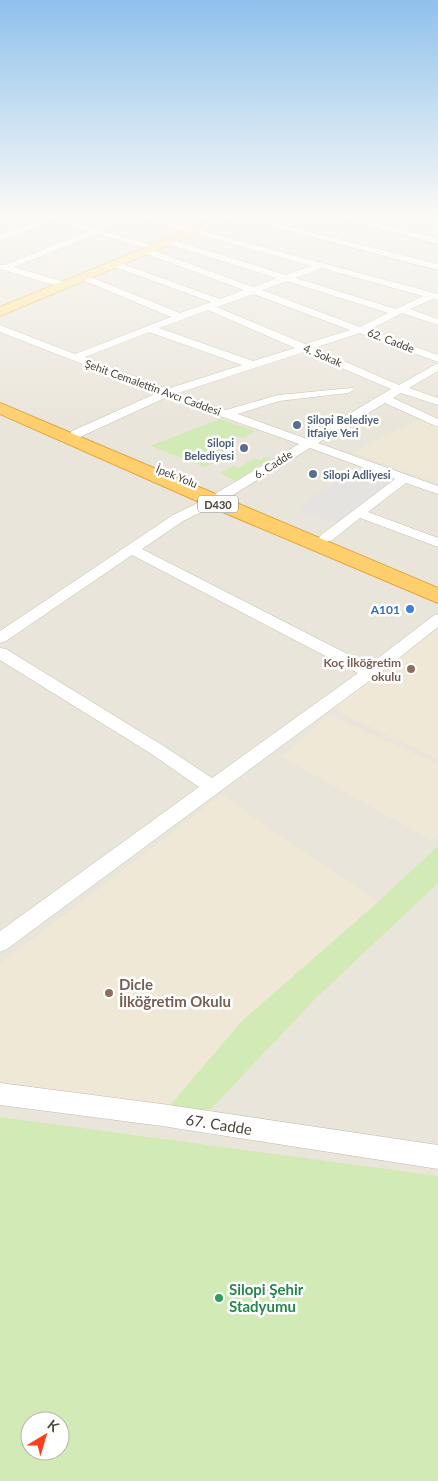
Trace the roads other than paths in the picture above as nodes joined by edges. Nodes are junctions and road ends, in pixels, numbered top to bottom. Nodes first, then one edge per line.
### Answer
1 (53, 285) edge
2 (64, 285) edge
3 (103, 285) edge
4 (173, 285) edge
5 (243, 285) edge
6 (268, 285) edge
7 (307, 285) edge
8 (400, 285) edge
9 (255, 290) junction
10 (430, 293) edge
11 (220, 302) junction
12 (209, 307) junction
13 (0, 308) edge
14 (399, 311) junction
15 (0, 312) edge
16 (180, 317) junction
17 (438, 322) edge
18 (0, 328) edge
19 (149, 328) junction
20 (363, 329) junction
21 (308, 348) junction
22 (74, 358) junction
23 (438, 358) edge
24 (253, 365) junction
25 (438, 366) edge
26 (400, 389) junction
27 (348, 390) dead end
28 (167, 393) junction
29 (384, 398) junction
30 (0, 400) edge
31 (438, 402) edge
32 (0, 408) edge
33 (226, 414) junction
34 (438, 423) edge
35 (76, 434) junction
36 (307, 443) junction
37 (404, 478) junction
38 (438, 490) edge
39 (218, 498) junction
40 (359, 513) junction
41 (326, 538) junction
42 (438, 543) edge
43 (131, 549) junction
44 (438, 585) edge
45 (438, 596) edge
46 (438, 619) edge
47 (0, 638) edge
48 (0, 653) edge
49 (370, 672) junction
50 (212, 787) junction
51 (0, 942) edge
52 (0, 1094) edge
53 (438, 1157) edge

1 - 13 main road
2 - 15 main road
3 - 16 street
4 - 11 street
5 - 9 street, 62. Cadde
6 - 9 street
7 - 14 street
8 - 10 street
9 - 11 street
9 - 20 street, 62. Cadde
10 - 14 street
11 - 12 street
12 - 16 street
12 - 21 street, 4. Sokak
14 - 17 street
14 - 20 street
16 - 19 street
18 - 22 street, Şehit Cemalettin Avcı Caddesi
19 - 22 street
19 - 24 street
20 - 21 street
20 - 23 street, 62. Cadde
21 - 24 street
21 - 26 street, 4. Sokak
22 - 28 street, Şehit Cemalettin Avcı Caddesi
24 - 28 street
25 - 26 street, 6. Cadde
26 - 29 street, 6. Cadde
26 - 31 street, 4. Sokak
27 - 33 street
28 - 33 street, Şehit Cemalettin Avcı Caddesi
28 - 35 street
29 - 34 street
29 - 36 street, 6. Cadde
30 - 35 highway, İpek Yolu / D430
32 - 39 highway, D430
33 - 36 street, Şehit Cemalettin Avcı Caddesi
35 - 39 highway, İpek Yolu / D430
36 - 37 street, Şehit Cemalettin Avcı Caddesi
36 - 39 street, 6. Cadde
37 - 38 street, Şehit Cemalettin Avcı Caddesi
37 - 40 street
39 - 41 highway, İpek Yolu / D430
39 - 43 street, 6. Cadde
39 - 45 highway, D430
40 - 41 street
40 - 42 street
41 - 44 highway, İpek Yolu / D430
43 - 47 street, 6. Cadde
43 - 49 street
46 - 49 street
48 - 50 street
49 - 50 street
50 - 51 street
52 - 53 street, 67. Cadde

